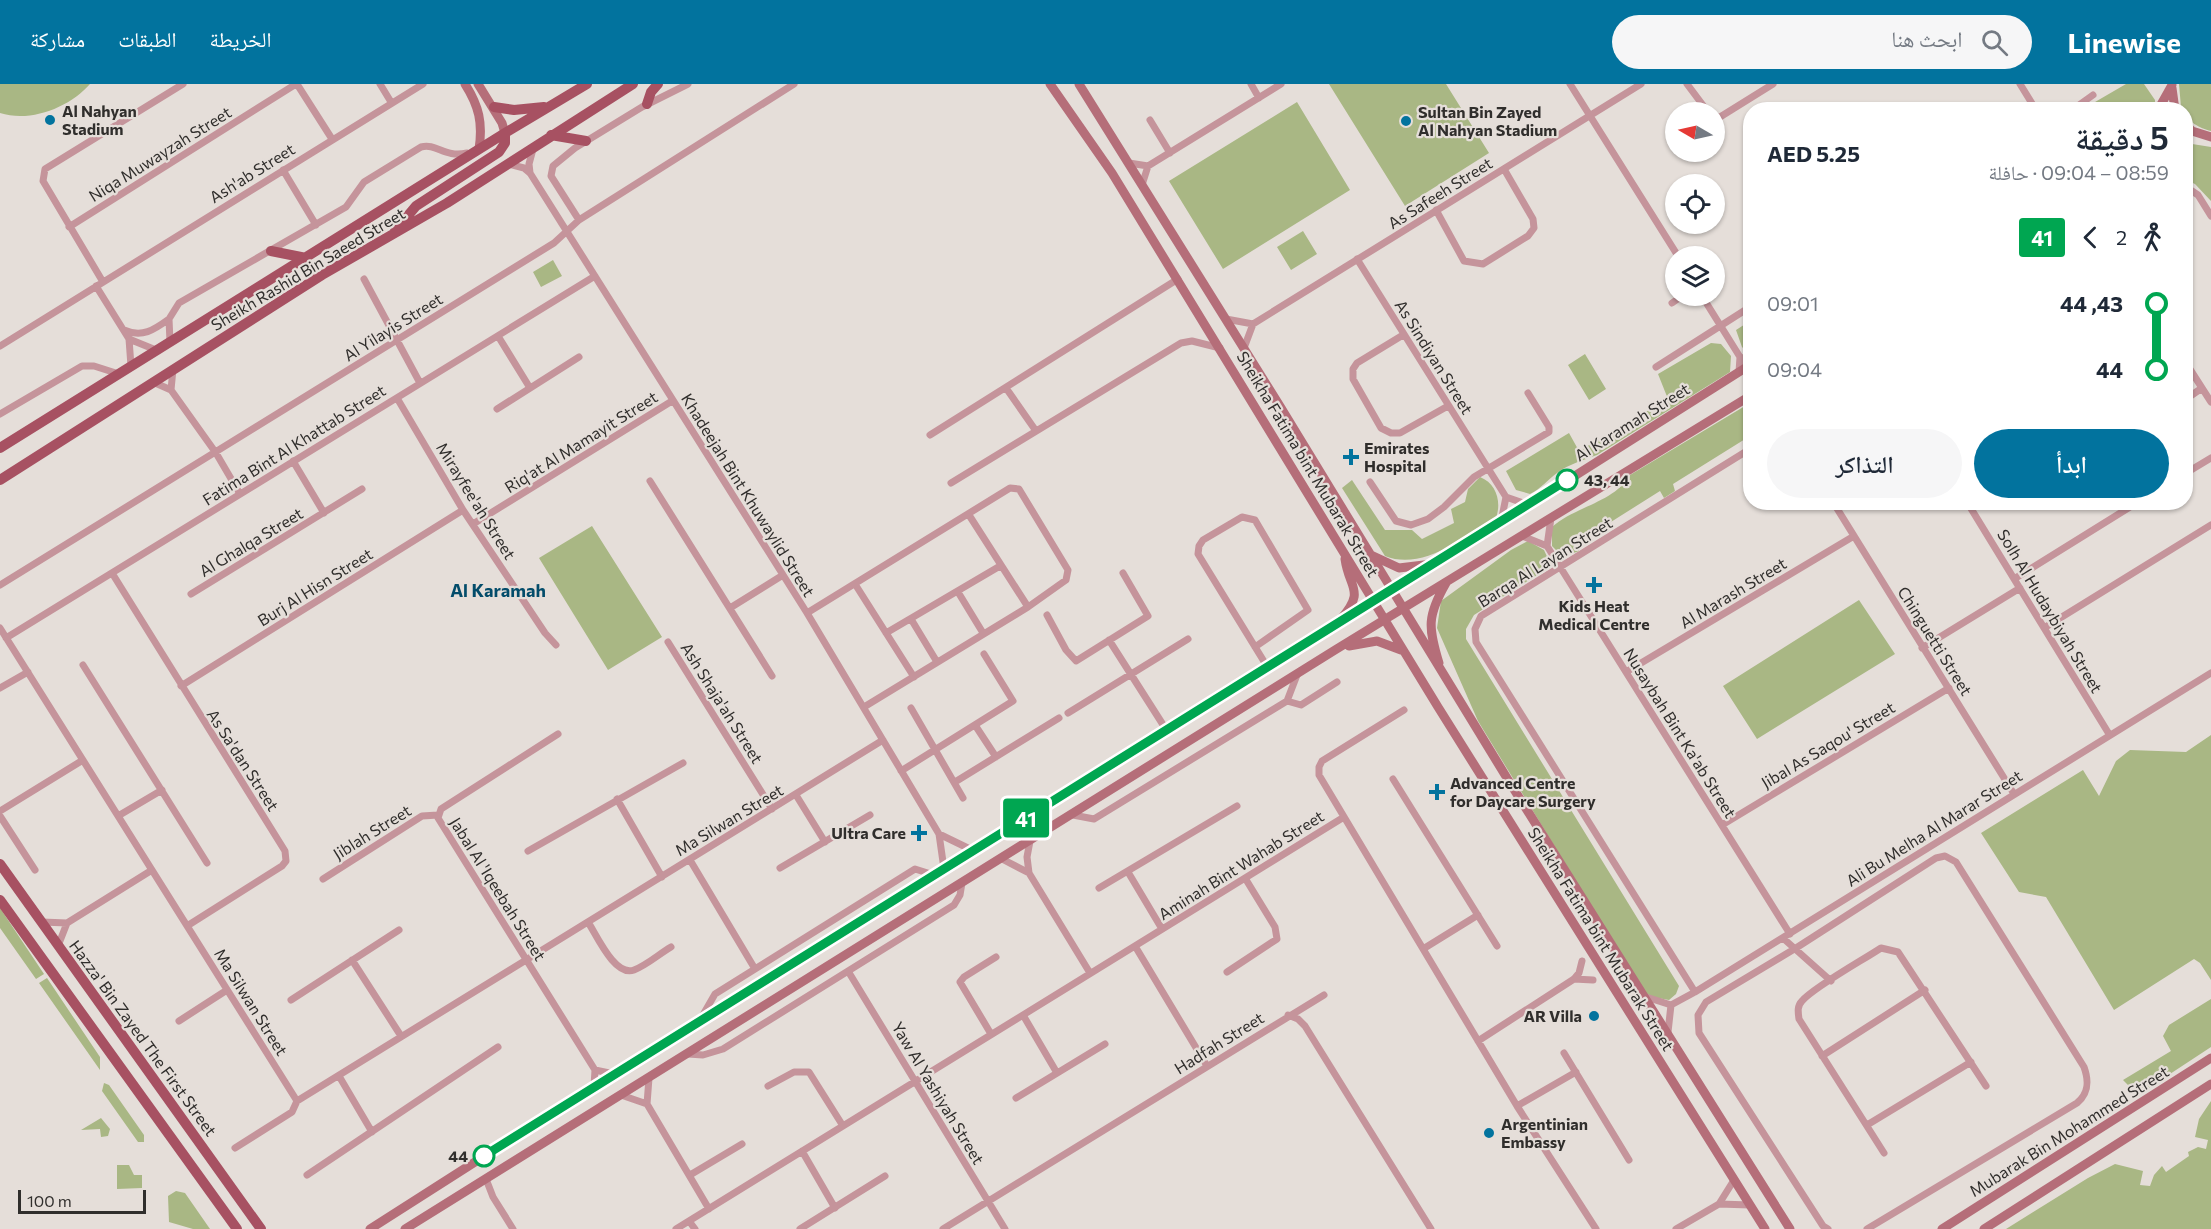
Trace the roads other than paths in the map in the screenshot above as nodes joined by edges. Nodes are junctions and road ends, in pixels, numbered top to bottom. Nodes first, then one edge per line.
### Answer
1 (181, 84) edge
2 (297, 84) edge
3 (380, 84) edge
4 (423, 84) edge
5 (465, 84) edge
6 (478, 84) edge
7 (587, 84) edge
8 (633, 84) edge
9 (658, 84) edge
10 (688, 84) edge
11 (795, 84) edge
12 (1050, 84) edge
13 (1079, 84) edge
14 (1251, 84) edge
15 (1281, 84) edge
16 (1570, 84) edge
17 (1641, 84) edge
18 (1688, 84) edge
19 (1773, 84) edge
20 (2020, 84) edge
21 (2172, 84) edge
22 (2093, 95) dead end
23 (1259, 98) junction
24 (391, 102) junction
25 (1701, 102) edge
26 (1744, 102) edge
27 (2031, 102) edge
28 (2083, 102) edge
29 (2162, 102) edge
30 (2174, 102) edge
31 (1743, 103) edge
32 (647, 104) junction
33 (494, 107) junction
34 (550, 107) junction
35 (1725, 114) edge
36 (1590, 116) junction
37 (1150, 120) dead end
38 (2193, 131) edge
39 (505, 132) junction
40 (551, 135) junction
41 (2211, 137) edge
42 (332, 139) junction
43 (586, 141) junction
44 (535, 145) junction
45 (477, 150) junction
46 (1170, 153) junction
47 (1129, 163) junction
48 (505, 164) junction
49 (1148, 166) junction
50 (1504, 169) junction
51 (283, 170) junction
52 (530, 173) junction
53 (1142, 184) junction
54 (2193, 192) edge
55 (1437, 210) junction
56 (2211, 216) edge
57 (579, 220) junction
58 (316, 225) junction
59 (69, 227) junction
60 (567, 231) junction
61 (393, 234) junction
62 (1672, 246) edge
63 (271, 251) junction
64 (306, 258) junction
65 (1357, 259) junction
66 (595, 276) junction
67 (364, 279) dead end
68 (1178, 279) junction
69 (99, 284) junction
70 (1708, 306) edge
71 (1743, 311) edge
72 (169, 319) junction
73 (1226, 319) junction
74 (1252, 324) junction
75 (1720, 325) junction
76 (124, 330) junction
77 (1403, 335) junction
78 (498, 336) junction
79 (129, 339) junction
80 (397, 341) junction
81 (170, 342) junction
82 (0, 346) edge
83 (1220, 348) junction
84 (1244, 348) junction
85 (156, 350) junction
86 (579, 357) dead end
87 (1740, 357) junction
88 (1743, 358) edge
89 (131, 366) junction
90 (1656, 367) dead end
91 (173, 369) junction
92 (1743, 369) edge
93 (1739, 372) junction
94 (119, 374) junction
95 (2193, 374) edge
96 (153, 382) junction
97 (420, 383) junction
98 (530, 388) junction
99 (1006, 388) junction
100 (2202, 388) junction
101 (171, 390) junction
102 (1528, 393) dead end
103 (2193, 394) edge
104 (397, 398) junction
105 (1743, 400) edge
106 (672, 401) junction
107 (2211, 402) edge
108 (1448, 406) junction
109 (497, 409) dead end
110 (0, 414) edge
111 (1036, 432) junction
112 (930, 435) dead end
113 (0, 448) edge
114 (216, 453) junction
115 (1743, 453) edge
116 (2211, 458) edge
117 (293, 461) junction
118 (1488, 469) junction
119 (2193, 469) edge
120 (0, 480) edge
121 (650, 480) dead end
122 (1370, 482) dead end
123 (951, 483) dead end
124 (362, 489) dead end
125 (240, 494) junction
126 (1506, 497) junction
127 (1529, 505) junction
128 (463, 510) junction
129 (1838, 510) edge
130 (1972, 510) edge
131 (2126, 510) edge
132 (324, 513) junction
133 (969, 515) junction
134 (1551, 518) junction
135 (1501, 522) junction
136 (473, 524) junction
137 (2211, 525) edge
138 (1522, 536) junction
139 (1854, 536) junction
140 (1547, 546) junction
141 (1369, 553) junction
142 (1344, 554) junction
143 (1437, 563) junction
144 (1000, 566) junction
145 (1561, 567) junction
146 (112, 573) junction
147 (1123, 573) dead end
148 (783, 575) junction
149 (2014, 579) junction
150 (1447, 582) junction
151 (0, 585) edge
152 (855, 585) junction
153 (2020, 588) junction
154 (958, 591) junction
155 (1392, 591) junction
156 (191, 594) dead end
157 (1374, 602) junction
158 (1028, 607) junction
159 (730, 608) junction
160 (1403, 610) junction
161 (807, 613) junction
162 (1047, 615) dead end
163 (911, 619) junction
164 (1385, 621) junction
165 (1334, 627) junction
166 (0, 628) edge
167 (2044, 628) junction
168 (886, 633) junction
169 (983, 633) junction
170 (6, 638) junction
171 (1188, 639) dead end
172 (1109, 640) junction
173 (668, 642) dead end
174 (556, 645) dead end
175 (1255, 647) junction
176 (1922, 648) junction
177 (1335, 650) junction
178 (984, 654) dead end
179 (1406, 654) junction
180 (938, 662) junction
181 (83, 664) dead end
182 (1268, 668) junction
183 (27, 672) junction
184 (1626, 672) junction
185 (2211, 673) edge
186 (1442, 674) junction
187 (1131, 675) junction
188 (1297, 675) junction
189 (772, 676) dead end
190 (914, 677) junction
191 (1337, 682) dead end
192 (181, 686) junction
193 (0, 688) edge
194 (1948, 688) junction
195 (1287, 701) junction
196 (864, 707) junction
197 (911, 708) dead end
198 (1404, 710) dead end
199 (1068, 712) dead end
200 (1059, 718) dead end
201 (975, 724) junction
202 (1167, 731) junction
203 (558, 734) dead end
204 (2109, 734) junction
205 (883, 741) junction
206 (935, 750) junction
207 (996, 757) junction
208 (83, 760) junction
209 (683, 763) dead end
210 (901, 771) junction
211 (1393, 779) dead end
212 (955, 782) junction
213 (162, 790) junction
214 (2014, 794) junction
215 (796, 795) junction
216 (963, 798) dead end
217 (617, 799) junction
218 (1237, 806) dead end
219 (772, 809) junction
220 (0, 813) edge
221 (438, 815) junction
222 (870, 815) dead end
223 (1073, 815) junction
224 (118, 816) junction
225 (1344, 817) junction
226 (1722, 825) junction
227 (939, 834) junction
228 (1030, 841) junction
229 (825, 842) junction
230 (528, 851) dead end
231 (974, 851) junction
232 (1002, 859) junction
233 (690, 860) junction
234 (207, 862) dead end
235 (0, 864) edge
236 (780, 868) dead end
237 (944, 869) junction
238 (35, 870) dead end
239 (152, 870) junction
240 (1128, 872) junction
241 (1029, 873) junction
242 (934, 875) junction
243 (662, 877) junction
244 (1245, 878) junction
245 (322, 879) dead end
246 (962, 883) junction
247 (1099, 888) dead end
248 (0, 900) edge
249 (1478, 915) junction
250 (42, 922) junction
251 (588, 922) junction
252 (67, 923) junction
253 (187, 926) junction
254 (1162, 929) junction
255 (399, 930) dead end
256 (1787, 936) junction
257 (58, 946) junction
258 (1135, 946) junction
259 (1497, 946) dead end
260 (671, 947) dead end
261 (1796, 948) junction
262 (1423, 949) junction
263 (996, 957) dead end
264 (527, 959) junction
265 (352, 960) junction
266 (1582, 961) dead end
267 (755, 969) junction
268 (848, 971) junction
269 (1227, 972) dead end
270 (1090, 973) junction
271 (1574, 979) junction
272 (1593, 980) dead end
273 (1830, 981) junction
274 (227, 990) junction
275 (1925, 990) junction
276 (1695, 992) junction
277 (1324, 995) dead end
278 (1643, 996) junction
279 (291, 1000) dead end
280 (1671, 1005) junction
281 (1023, 1015) junction
282 (1288, 1015) junction
283 (699, 1021) junction
284 (179, 1022) dead end
285 (991, 1034) junction
286 (401, 1036) junction
287 (1668, 1036) junction
288 (1478, 1041) junction
289 (1105, 1044) dead end
290 (498, 1047) dead end
291 (1564, 1053) dead end
292 (688, 1054) junction
293 (1822, 1056) junction
294 (2211, 1058) edge
295 (1971, 1062) junction
296 (1207, 1066) junction
297 (595, 1070) junction
298 (1576, 1072) junction
299 (1058, 1073) junction
300 (614, 1074) junction
301 (339, 1076) junction
302 (649, 1078) junction
303 (915, 1081) junction
304 (2211, 1084) edge
305 (594, 1086) junction
306 (768, 1086) dead end
307 (1986, 1086) dead end
308 (621, 1095) junction
309 (1016, 1098) dead end
310 (297, 1101) junction
311 (647, 1104) junction
312 (1517, 1106) junction
313 (1867, 1125) junction
314 (843, 1126) junction
315 (372, 1132) junction
316 (742, 1144) dead end
317 (235, 1148) dead end
318 (802, 1151) junction
319 (1884, 1153) dead end
320 (1629, 1160) dead end
321 (307, 1175) dead end
322 (690, 1175) junction
323 (885, 1176) dead end
324 (486, 1179) junction
325 (1734, 1180) junction
326 (988, 1201) junction
327 (1719, 1204) junction
328 (1750, 1205) junction
329 (835, 1208) junction
330 (709, 1209) junction
331 (689, 1221) junction
332 (235, 1227) edge
333 (261, 1229) edge
334 (370, 1229) edge
335 (405, 1229) edge
336 (513, 1229) edge
337 (676, 1229) edge
338 (695, 1229) edge
339 (800, 1229) edge
340 (943, 1229) edge
341 (1005, 1229) edge
342 (1431, 1229) edge
343 (1596, 1229) edge
344 (1676, 1229) edge
345 (1765, 1229) edge
346 (1790, 1229) edge
347 (1828, 1229) edge
348 (1867, 1229) edge
349 (1942, 1229) edge
350 (1984, 1229) edge

1 - 59 street
2 - 42 street
2 - 59 street, Niqa Muwayzah Street
3 - 24 street
4 - 24 street, Ash'ab Street
5 - 45 main road
6 - 33 main road
7 - 34 main road, Sheikh Rashid Bin Saeed Street
8 - 40 main road, Sheikh Rashid Bin Saeed Street
9 - 32 main road
10 - 32 street
11 - 57 street, Al Yilayis Street
12 - 68 main road, Sheikha Fatima bint Mubarak Street
13 - 47 main road, Sheikha Fatima bint Mubarak Street
14 - 23 street
15 - 23 street
16 - 36 street
17 - 36 street, As Safeeh Street
18 - 25 street
19 - 26 street
20 - 27 street
21 - 29 main road
21 - 30 main road
22 - 28 street
23 - 46 street
24 - 42 street, Ash'ab Street
31 - 35 street
32 - 43 street
33 - 34 main road
33 - 39 main road
34 - 39 main road, Sheikh Rashid Bin Saeed Street
36 - 50 street, As Safeeh Street
36 - 62 street
37 - 46 street
38 - 41 main road
39 - 45 main road, Sheikh Rashid Bin Saeed Street
39 - 61 main road
40 - 43 main road
40 - 44 main road, Sheikh Rashid Bin Saeed Street
42 - 51 street, Ash'ab Street
43 - 57 street
44 - 48 main road, Sheikh Rashid Bin Saeed Street
44 - 52 street
45 - 58 street
45 - 64 main road, Sheikh Rashid Bin Saeed Street
46 - 49 street
47 - 49 street
47 - 53 main road, Sheikha Fatima bint Mubarak Street
48 - 52 street
48 - 61 main road, Sheikh Rashid Bin Saeed Street
49 - 53 street
50 - 55 street, As Safeeh Street
50 - 55 street
51 - 58 street
51 - 69 street, Ash'ab Street
52 - 60 street, Khadeejah Bint Khuwaylid Street
53 - 73 main road, Sheikha Fatima bint Mubarak Street
54 - 56 street
55 - 65 street, As Safeeh Street
57 - 60 street, Al Yilayis Street
58 - 63 street
59 - 69 street
60 - 66 street, Khadeejah Bint Khuwaylid Street
60 - 80 street, Al Yilayis Street
61 - 91 main road, Sheikh Rashid Bin Saeed Street
63 - 64 main road
63 - 72 street
64 - 81 main road, Sheikh Rashid Bin Saeed Street
65 - 74 street, As Safeeh Street
65 - 77 street, As Sindiyan Street
66 - 78 street, Fatima Bint Al Khattab Street
66 - 106 street, Khadeejah Bint Khuwaylid Street
67 - 80 street
68 - 83 main road, Sheikha Fatima bint Mubarak Street
68 - 99 street
69 - 76 street
69 - 82 street, Ash'ab Street
70 - 75 street
71 - 75 street
72 - 76 street
72 - 81 street
73 - 74 street
73 - 84 main road, Sheikha Fatima bint Mubarak Street
74 - 84 street
75 - 87 street
75 - 90 street
76 - 79 street
77 - 108 street, As Sindiyan Street
77 - 108 street
78 - 97 street, Fatima Bint Al Khattab Street
78 - 98 street
79 - 85 street
79 - 89 street
80 - 97 street
80 - 114 street, Al Yilayis Street
81 - 85 main road, Sheikh Rashid Bin Saeed Street
83 - 111 street
83 - 142 main road, Sheikha Fatima bint Mubarak Street
84 - 141 main road, Sheikha Fatima bint Mubarak Street
85 - 89 main road, Sheikh Rashid Bin Saeed Street
86 - 98 street
87 - 88 street
87 - 93 street
89 - 94 main road, Sheikh Rashid Bin Saeed Street
91 - 96 main road, Sheikh Rashid Bin Saeed Street
91 - 101 street
92 - 93 main road, Al Karamah Street
93 - 127 main road, Al Karamah Street
94 - 110 street
94 - 113 main road, Sheikh Rashid Bin Saeed Street
95 - 100 street
96 - 101 street
96 - 120 main road, Sheikh Rashid Bin Saeed Street
97 - 104 street, Fatima Bint Al Khattab Street
98 - 109 street
99 - 111 street
99 - 112 street
100 - 103 street
100 - 107 street
101 - 114 street
102 - 118 street
104 - 117 street, Fatima Bint Al Khattab Street
104 - 128 street, Mirayfee'ah Street
105 - 134 main road
106 - 136 street, Riq'at Al Mamayit Street
106 - 148 street, Khadeejah Bint Khuwaylid Street
108 - 118 street, As Sindiyan Street
111 - 123 street
114 - 125 street
114 - 151 street, Al Yilayis Street
115 - 145 street, Barqa Al Layan Street
116 - 119 street
117 - 125 street, Fatima Bint Al Khattab Street
117 - 132 street, Al Ghalqa Street
118 - 122 street
118 - 126 street, As Sindiyan Street
121 - 159 street
124 - 132 street, Al Ghalqa Street
125 - 146 street, Fatima Bint Al Khattab Street
126 - 127 street
126 - 135 street
127 - 135 main road, Al Karamah Street
128 - 136 street, Mirayfee'ah Street
128 - 192 street, Burj Al Hisn Street
129 - 139 street, Chinguetti Street
130 - 149 street, Solh Al Hudaybiyah Street
131 - 149 street
132 - 156 street, Al Ghalqa Street
133 - 144 street
133 - 152 street
133 - 158 street
134 - 138 main road
134 - 140 street
135 - 143 main road, Al Karamah Street
136 - 174 street, Mirayfee'ah Street
137 - 167 street
138 - 140 street
138 - 150 main road
139 - 176 street, Chinguetti Street
139 - 184 street, Al Marash Street
140 - 145 street, Nusaybah Bint Ka'ab Street
141 - 143 main road
141 - 155 main road, Sheikha Fatima bint Mubarak Street
142 - 157 main road, Sheikha Fatima bint Mubarak Street
142 - 165 main road
143 - 155 main road, Al Karamah Street
144 - 154 street
144 - 158 street
145 - 184 street, Nusaybah Bint Ka'ab Street
145 - 276 street, Barqa Al Layan Street
146 - 170 street, Fatima Bint Al Khattab Street
146 - 192 street, As Sa'dan Street
147 - 172 street
148 - 159 street
148 - 161 street, Khadeejah Bint Khuwaylid Street
149 - 153 street, Solh Al Hudaybiyah Street
150 - 160 main road
150 - 186 main road
152 - 161 street
152 - 168 street
153 - 167 street, Solh Al Hudaybiyah Street
153 - 176 street
154 - 163 street
154 - 169 street
155 - 157 main road, Al Karamah Street
155 - 160 main road, Sheikha Fatima bint Mubarak Street
157 - 164 main road, Sheikha Fatima bint Mubarak Street
157 - 165 main road, Al Karamah Street
158 - 169 street
159 - 189 street
160 - 164 main road
160 - 186 main road, Sheikha Fatima bint Mubarak Street
161 - 196 street, Khadeejah Bint Khuwaylid Street
162 - 172 street
163 - 168 street
163 - 180 street
164 - 177 main road
164 - 179 main road, Sheikha Fatima bint Mubarak Street
165 - 182 main road, Al Karamah Street
166 - 170 street, Ma Silwan Street
167 - 204 street, Solh Al Hudaybiyah Street
168 - 190 street
169 - 180 street
170 - 183 street, Ma Silwan Street
171 - 187 street
172 - 187 street
173 - 219 street, Ash Shaja'ah Street
175 - 175 street
175 - 182 street
176 - 194 street, Chinguetti Street
177 - 179 main road
177 - 188 main road
178 - 201 street
179 - 325 main road, Sheikha Fatima bint Mubarak Street
180 - 190 street
181 - 213 street
182 - 202 main road, Al Karamah Street
183 - 193 street
183 - 208 street, Ma Silwan Street
184 - 226 street, Nusaybah Bint Ka'ab Street
185 - 204 street, Ali Bu Melha Al Marar Street
186 - 278 main road, Sheikha Fatima bint Mubarak Street
187 - 199 street
187 - 202 street
188 - 195 street
188 - 223 main road
190 - 196 street
191 - 195 street
192 - 253 street, As Sa'dan Street
194 - 214 street, Chinguetti Street
194 - 226 street, Jibal As Saqou' Street
195 - 223 street
196 - 205 street, Khadeejah Bint Khuwaylid Street
197 - 206 street
198 - 225 street
200 - 207 street
201 - 206 street
201 - 207 street
202 - 231 main road, Al Karamah Street
203 - 221 street, Jabal Al 'Iqeebah Street
204 - 214 street, Ali Bu Melha Al Marar Street
205 - 210 street, Khadeejah Bint Khuwaylid Street
205 - 215 street, Ma Silwan Street
206 - 210 street
206 - 212 street
207 - 212 street
208 - 220 street
208 - 224 street, Ma Silwan Street
209 - 217 street
210 - 227 street, Khadeejah Bint Khuwaylid Street
211 - 249 street
212 - 216 street
213 - 224 street
213 - 234 street
214 - 256 street, Ali Bu Melha Al Marar Street
215 - 219 street, Ma Silwan Street
215 - 229 street
217 - 230 street
217 - 243 street
218 - 240 street
219 - 233 street, Ma Silwan Street
220 - 238 street
221 - 245 street, Jiblah Street
221 - 264 street, Jabal Al 'Iqeebah Street
222 - 229 street
223 - 228 main road
224 - 239 street, Ma Silwan Street
225 - 244 street, Aminah Bint Wahab Street
225 - 262 street, Aminah Bint Wahab Street
226 - 256 street, Nusaybah Bint Ka'ab Street
227 - 231 street
227 - 237 street, Khadeejah Bint Khuwaylid Street
228 - 232 main road
228 - 241 street
229 - 236 street
231 - 237 main road, Al Karamah Street
232 - 241 street
232 - 246 main road
233 - 243 street, Ma Silwan Street
233 - 267 street
235 - 250 main road, Hazza' Bin Zayed The First Street
237 - 242 main road, Al Karamah Street
239 - 252 street
239 - 253 street, Ma Silwan Street
240 - 247 street
240 - 254 street
241 - 270 street
242 - 267 street
242 - 283 main road, Al Karamah Street
243 - 251 street, Ma Silwan Street
244 - 254 street, Aminah Bint Wahab Street
244 - 269 street
246 - 268 street
246 - 292 main road
248 - 332 main road
249 - 259 street
249 - 262 street
250 - 252 street
250 - 257 main road, Hazza' Bin Zayed The First Street
251 - 260 street
251 - 264 street, Ma Silwan Street
252 - 257 street
253 - 274 street, Ma Silwan Street
254 - 258 street, Aminah Bint Wahab Street
255 - 265 street
256 - 261 street
256 - 276 street, Ali Bu Melha Al Marar Street
257 - 333 main road, Hazza' Bin Zayed The First Street
258 - 270 street, Aminah Bint Wahab Street
258 - 296 street
261 - 273 street
261 - 347 street
261 - 348 street
262 - 288 street, Aminah Bint Wahab Street
263 - 285 street
264 - 286 street, Ma Silwan Street
264 - 297 street, Jabal Al 'Iqeebah Street
265 - 279 street
265 - 286 street
266 - 271 street
267 - 283 street
268 - 292 street
268 - 303 street, Yaw Al Yashiyah Street
270 - 281 street, Aminah Bint Wahab Street
271 - 272 street
271 - 288 street
273 - 275 street
273 - 293 street
274 - 284 street
274 - 310 street, Ma Silwan Street
275 - 293 street
275 - 295 street
276 - 280 street, Ali Bu Melha Al Marar Street
277 - 282 street
278 - 280 street
278 - 287 main road, Sheikha Fatima bint Mubarak Street
280 - 287 street
281 - 285 street, Aminah Bint Wahab Street
281 - 299 street
282 - 296 street, Hadfah Street
282 - 342 street, Hadfah Street
283 - 300 main road, Al Karamah Street
285 - 303 street, Aminah Bint Wahab Street
286 - 301 street, Ma Silwan Street
287 - 346 main road, Sheikha Fatima bint Mubarak Street
288 - 312 street, Aminah Bint Wahab Street
289 - 299 street
290 - 315 street
291 - 298 street
292 - 302 main road
293 - 313 street
294 - 349 main road, Mubarak Bin Mohammed Street
295 - 307 street
295 - 313 street
296 - 326 street, Hadfah Street
297 - 300 street
297 - 305 street
298 - 312 street
298 - 320 street
299 - 309 street
300 - 305 main road, Al Karamah Street
301 - 310 street, Ma Silwan Street
301 - 315 street
302 - 308 main road
302 - 311 street
303 - 314 street, Aminah Bint Wahab Street
303 - 326 street, Yaw Al Yashiyah Street
304 - 350 main road
305 - 334 main road, Al Karamah Street
306 - 314 street
308 - 311 street
308 - 324 main road
310 - 317 street
311 - 322 street
312 - 343 street, Aminah Bint Wahab Street
313 - 319 street
314 - 318 street, Aminah Bint Wahab Street
315 - 321 street
316 - 322 street
318 - 329 street
318 - 330 street, Aminah Bint Wahab Street
322 - 330 street
323 - 329 street
324 - 335 main road
324 - 336 street
325 - 327 street
325 - 328 main road, Sheikha Fatima bint Mubarak Street
326 - 340 street, Hadfah Street
326 - 341 street, Yaw Al Yashiyah Street
327 - 328 street
327 - 344 street
328 - 345 main road, Sheikha Fatima bint Mubarak Street
329 - 339 street
330 - 331 street, Aminah Bint Wahab Street
331 - 337 street, Aminah Bint Wahab Street
331 - 338 street

